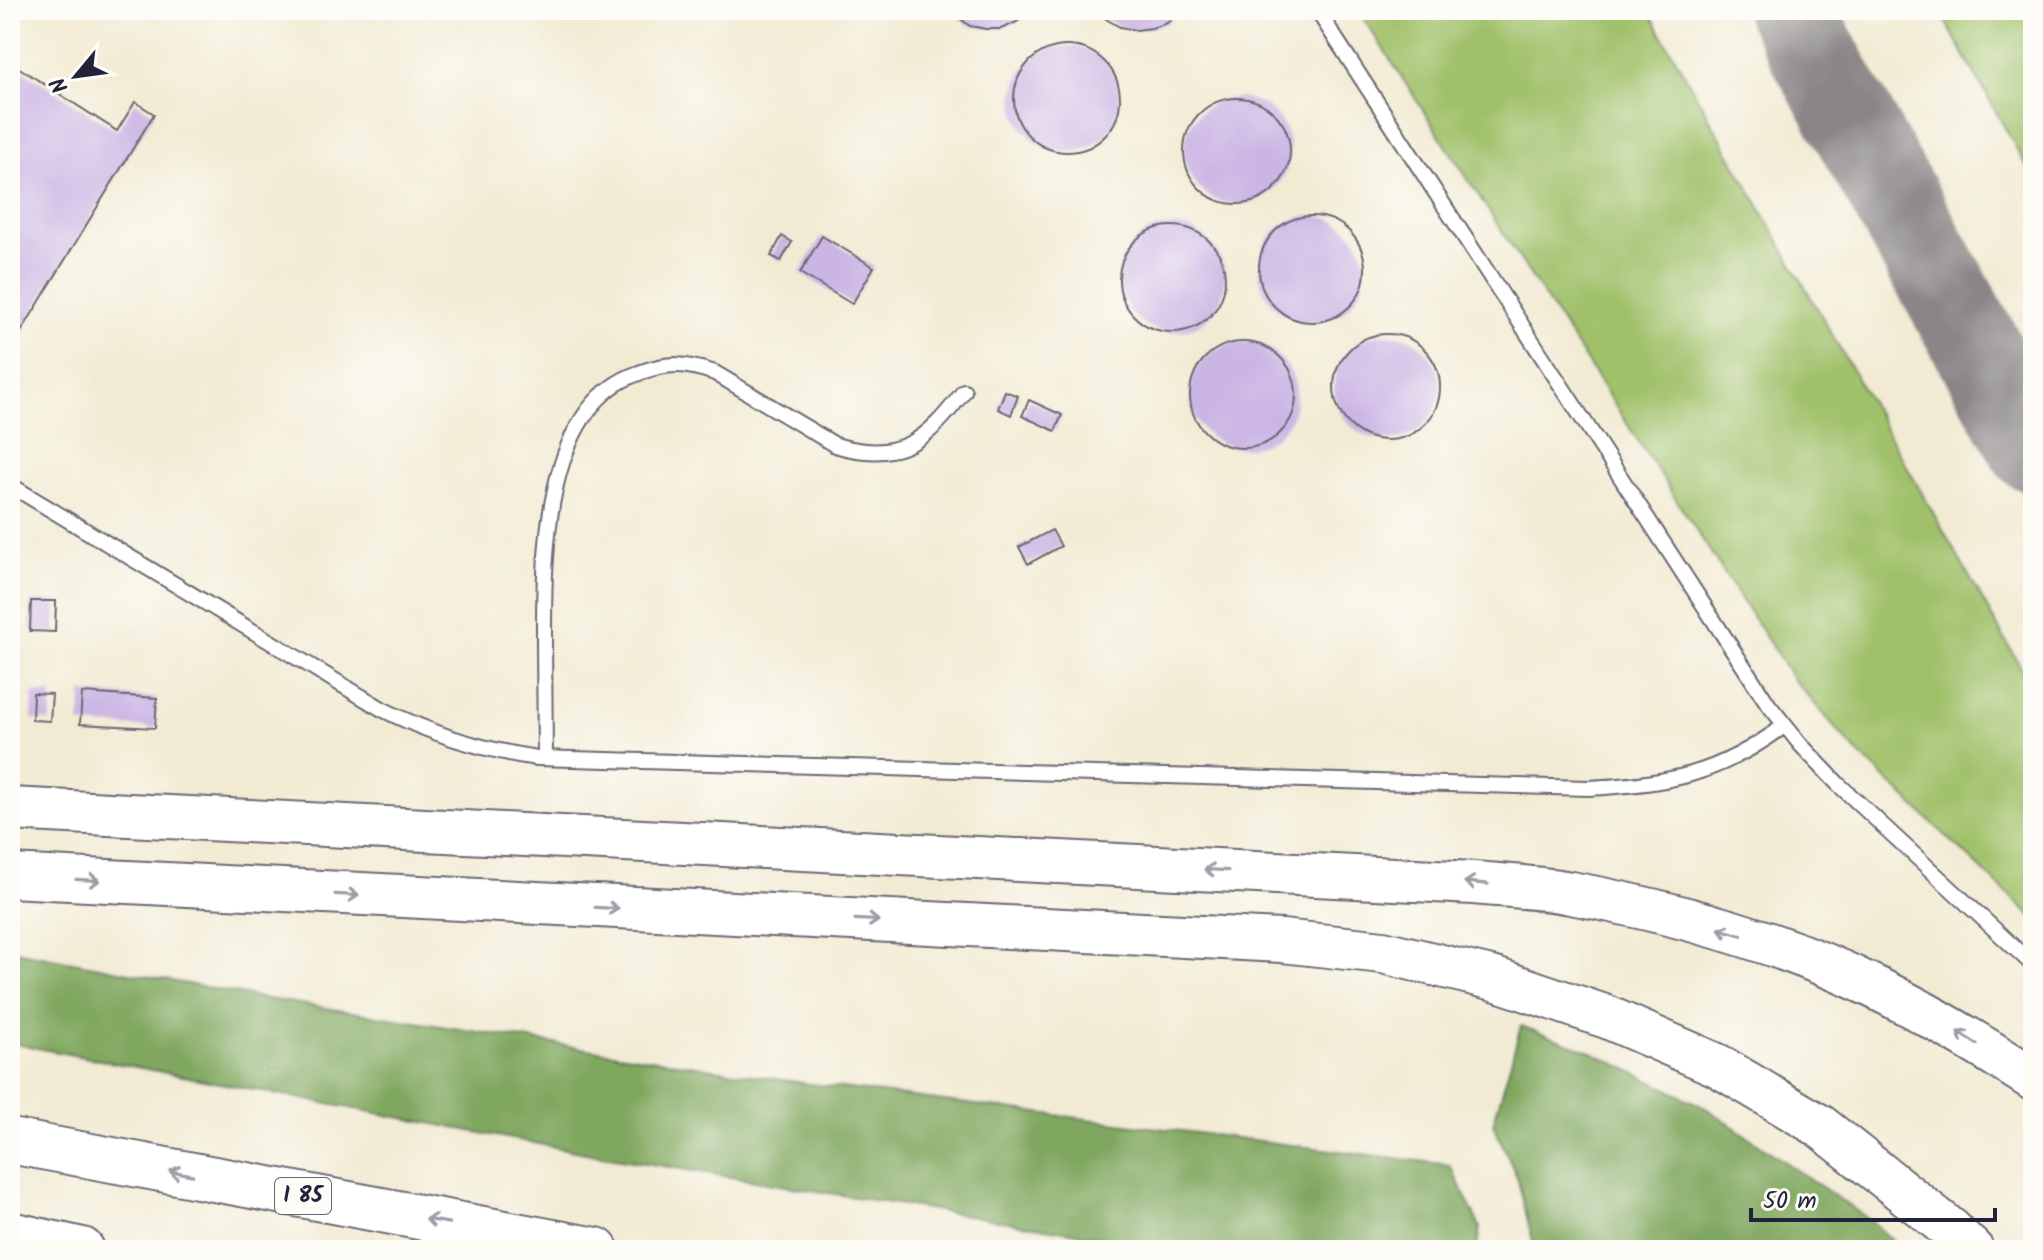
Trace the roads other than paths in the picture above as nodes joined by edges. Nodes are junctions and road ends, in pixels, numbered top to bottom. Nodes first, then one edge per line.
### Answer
1 (1317, 10) edge
2 (964, 391) dead end
3 (10, 485) edge
4 (1784, 726) junction
5 (545, 758) junction
6 (10, 809) edge
7 (10, 876) edge
8 (2033, 965) edge
9 (2033, 1079) edge
10 (10, 1141) edge
11 (10, 1234) edge
12 (82, 1250) edge
13 (596, 1250) edge
14 (1972, 1250) edge

1 - 4 lane
2 - 5 lane
3 - 5 lane
4 - 5 lane
4 - 8 lane
9 -> 6 main road
7 -> 14 main road
13 -> 10 highway, I 85
11 - 12 highway

